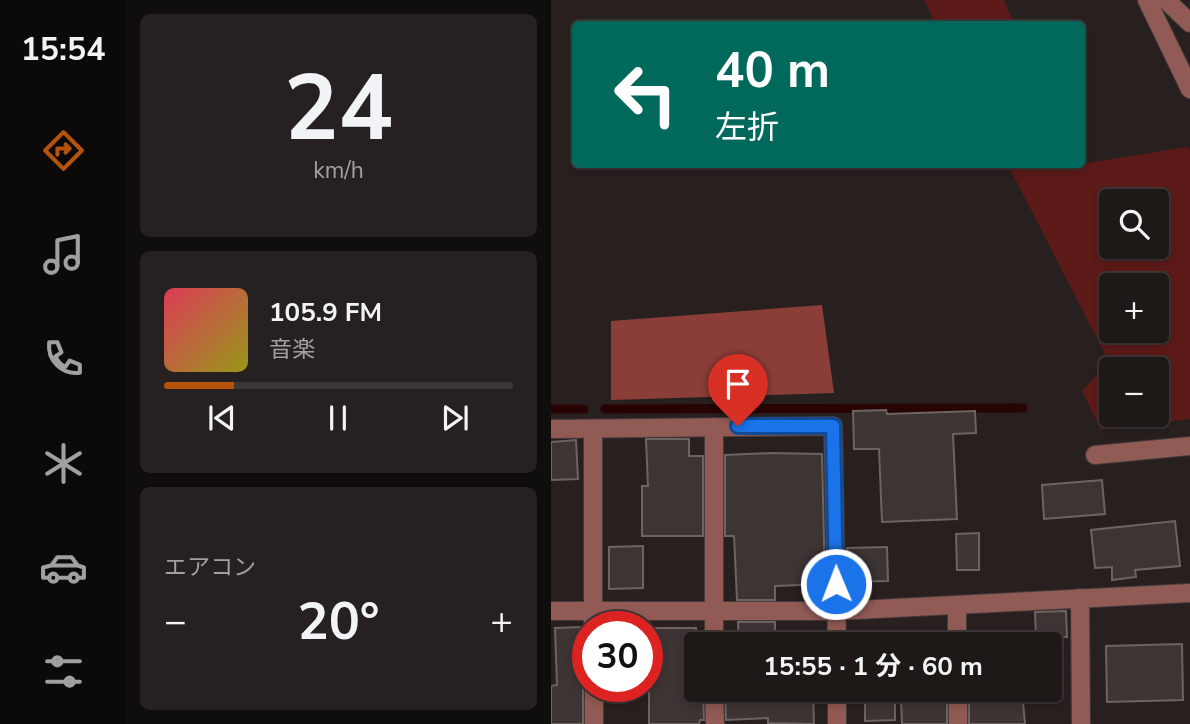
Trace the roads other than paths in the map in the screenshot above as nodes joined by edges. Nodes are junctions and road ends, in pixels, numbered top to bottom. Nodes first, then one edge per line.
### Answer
1 (1147, 0) edge
2 (1166, 0) edge
3 (1190, 23) edge
4 (1188, 82) edge
5 (714, 426) junction
6 (551, 429) edge
7 (593, 429) junction
8 (1190, 446) edge
9 (1095, 455) dead end
10 (1190, 593) edge
11 (1080, 598) junction
12 (957, 606) junction
13 (551, 611) edge
14 (593, 611) edge
15 (714, 611) junction
16 (837, 611) junction
17 (663, 614) edge
18 (572, 615) edge
19 (714, 632) edge
20 (837, 632) edge
21 (957, 632) edge
22 (594, 702) edge
23 (714, 702) edge
24 (837, 702) edge
25 (958, 702) edge
26 (594, 724) edge
27 (715, 724) edge
28 (837, 724) edge
29 (958, 724) edge
30 (1081, 724) edge

1 - 4 street
2 - 3 street
5 - 7 street
5 - 15 street
5 - 16 street
6 - 7 street
7 - 14 street
8 - 9 street
10 - 11 street
11 - 12 street
11 - 30 street
12 - 16 street
12 - 21 street
13 - 18 street
15 - 16 street
15 - 17 street
15 - 19 street
16 - 20 street
22 - 26 street
23 - 27 street
24 - 28 street
25 - 29 street

